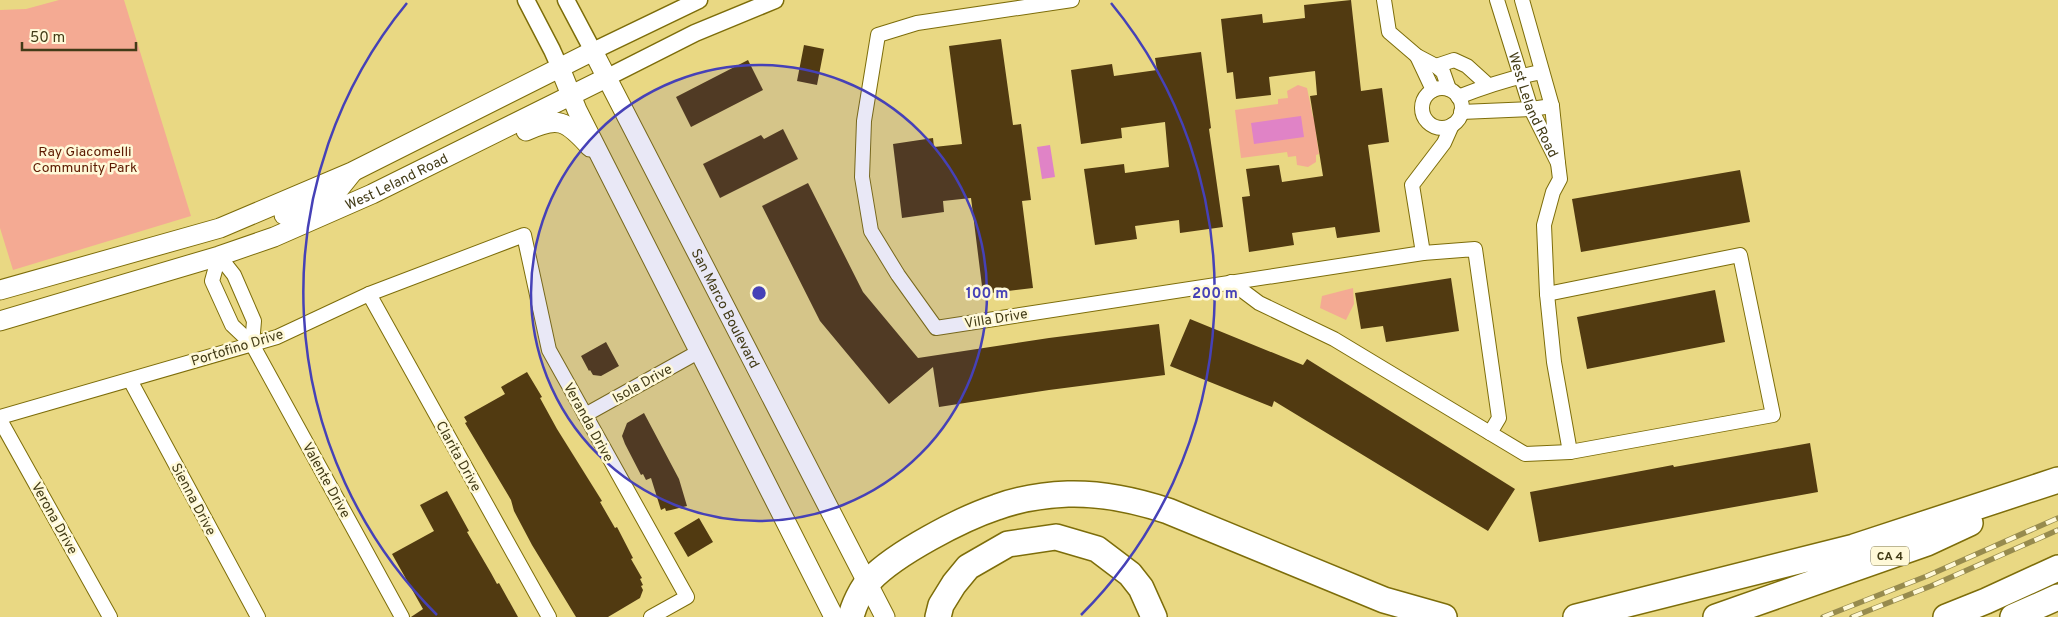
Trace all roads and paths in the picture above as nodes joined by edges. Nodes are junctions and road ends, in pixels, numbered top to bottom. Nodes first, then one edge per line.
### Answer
1 (526, 0) edge
2 (566, 0) edge
3 (699, 0) edge
4 (775, 0) edge
5 (1072, 0) edge
6 (1384, 0) edge
7 (1497, 0) edge
8 (1522, 0) edge
9 (593, 51) junction
10 (1418, 56) junction
11 (1436, 66) junction
12 (560, 68) junction
13 (1542, 72) junction
14 (1520, 75) junction
15 (606, 78) junction
16 (1488, 85) junction
17 (1433, 90) junction
18 (1454, 93) junction
19 (571, 96) junction
20 (1552, 106) junction
21 (1530, 110) junction
22 (1461, 112) junction
23 (1452, 125) junction
24 (604, 163) junction
25 (1558, 163) junction
26 (352, 172) junction
27 (372, 194) junction
28 (205, 233) junction
29 (524, 235) joint
30 (1423, 253) junction
31 (219, 256) junction
32 (1231, 282) junction
33 (0, 290) edge
34 (369, 294) junction
35 (1547, 294) junction
36 (74, 298) junction
37 (0, 320) edge
38 (252, 344) junction
39 (700, 351) junction
40 (130, 380) junction
41 (585, 415) junction
42 (0, 418) edge
43 (1490, 433) junction
44 (1570, 452) junction
45 (2058, 481) edge
46 (2058, 568) edge
47 (868, 582) junction
48 (2058, 597) edge
49 (110, 617) edge
50 (258, 617) edge
51 (402, 617) edge
52 (549, 617) edge
53 (650, 617) edge
54 (834, 617) edge
55 (851, 617) edge
56 (885, 617) edge
57 (938, 617) edge
58 (1154, 617) edge
59 (1444, 617) edge
60 (1576, 617) edge
61 (1716, 617) edge
62 (1946, 617) edge
63 (2013, 617) edge

1 - 12 street
2 - 9 street, San Marco Boulevard
3 - 9 street, West Leland Road
4 - 15 street, West Leland Road
5 - 32 street, Villa Drive
6 - 10 street
7 - 14 street, West Leland Road
8 - 13 street, West Leland Road
9 - 12 main road, West Leland Road
9 - 15 main road, San Marco Boulevard
10 - 11 street
10 - 17 street
11 - 16 street
11 - 18 street
12 - 19 main road
12 - 26 main road, West Leland Road
13 - 14 street
13 - 20 street, West Leland Road
14 - 16 street
14 - 21 street, West Leland Road
15 - 19 main road, West Leland Road
15 - 47 main road, San Marco Boulevard
16 - 18 street
17 - 18 street
17 - 23 street
18 - 22 street
19 - 24 main road
19 - 27 main road, West Leland Road
20 - 21 street
20 - 25 street, West Leland Road
21 - 22 street
21 - 25 street, West Leland Road
22 - 23 street
23 - 30 street
24 - 27 main road
24 - 39 main road
25 - 35 street
26 - 28 main road, West Leland Road
26 - 31 main road
27 - 31 main road, West Leland Road
28 - 33 main road, West Leland Road
28 - 36 main road
29 - 34 street, Portofino Drive
29 - 41 street, Veranda Drive
30 - 32 street, Villa Drive
30 - 43 street, Villa Drive
31 - 36 main road, West Leland Road
31 - 38 street
31 - 38 street, Valente Drive
32 - 43 street
34 - 38 street, Portofino Drive
34 - 52 street, Clarita Drive
35 - 44 street
35 - 44 street
36 - 37 main road, West Leland Road
38 - 40 street, Portofino Drive
38 - 51 street, Valente Drive
39 - 41 street, Isola Drive
39 - 54 main road
40 - 42 street, Portofino Drive
40 - 50 street, Sienna Drive
41 - 53 street, Veranda Drive
42 - 49 street, Verona Drive
43 - 44 street
45 - 60 highway
45 - 61 highway, CA 4
46 - 62 highway
47 - 55 highway
47 - 56 main road, San Marco Boulevard
47 - 59 highway
48 - 63 highway
57 - 58 highway

